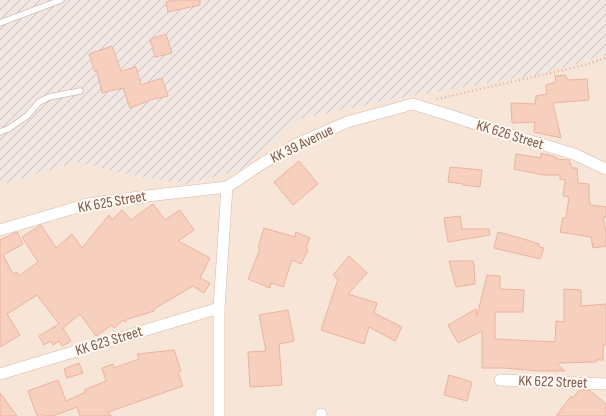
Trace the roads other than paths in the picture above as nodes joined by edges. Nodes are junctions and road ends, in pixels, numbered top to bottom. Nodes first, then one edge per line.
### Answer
1 (61, 0) edge
2 (0, 23) edge
3 (80, 91) dead end
4 (413, 104) joint
5 (0, 132) edge
6 (606, 169) edge
7 (227, 187) junction
8 (0, 230) edge
9 (219, 308) junction
10 (0, 374) edge
11 (500, 380) dead end
12 (606, 384) edge
13 (219, 416) edge

1 - 2 lane
3 - 5 lane
4 - 6 street, KK 626 Street
4 - 7 street, KK 39 Avenue
7 - 8 street, KK 625 Street
7 - 9 street
9 - 10 street, KK 623 Street
9 - 13 street
11 - 12 street, KK 622 Street

